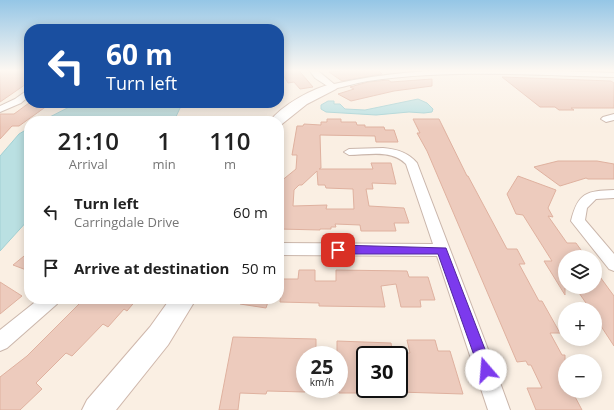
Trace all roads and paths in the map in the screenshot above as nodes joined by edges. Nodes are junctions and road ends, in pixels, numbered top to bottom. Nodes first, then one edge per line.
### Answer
1 (328, 89) edge
2 (24, 96) edge
3 (0, 109) edge
4 (282, 116) edge
5 (349, 152) dead end
6 (614, 194) edge
7 (284, 249) edge
8 (442, 250) junction
9 (614, 265) edge
10 (45, 304) edge
11 (181, 304) edge
12 (0, 342) edge
13 (97, 410) edge
14 (498, 410) edge

1 - 4 street
2 - 3 street
5 - 8 street
6 - 9 street
7 - 8 street
8 - 14 street
10 - 12 street
11 - 13 street

